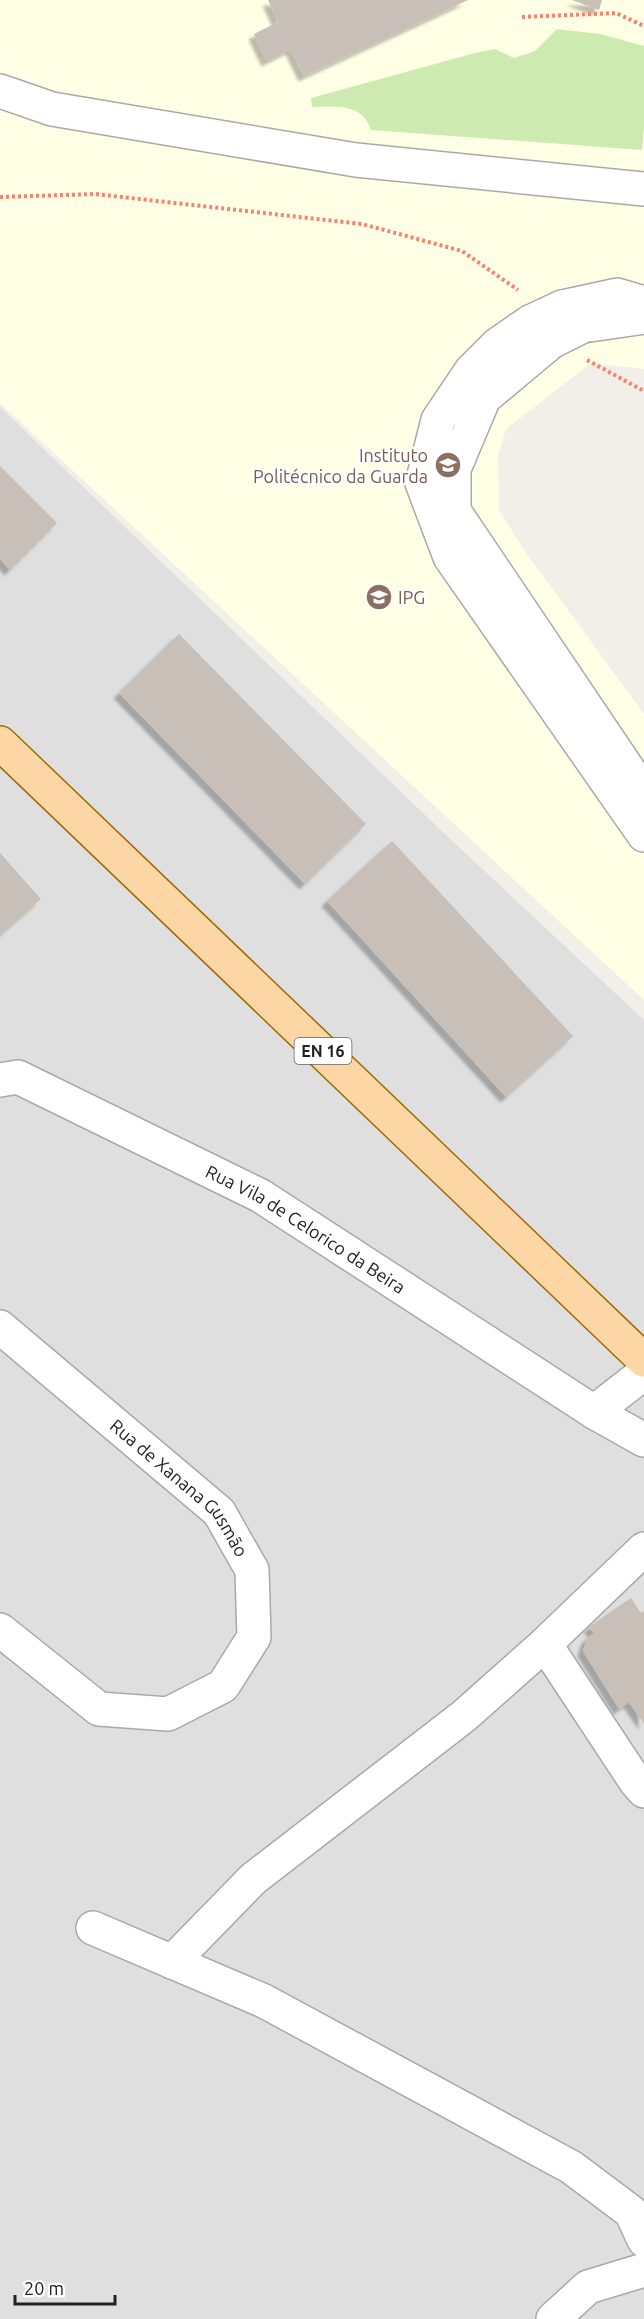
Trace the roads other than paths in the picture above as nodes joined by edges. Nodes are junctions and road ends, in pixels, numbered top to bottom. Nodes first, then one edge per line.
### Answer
1 (0, 91) edge
2 (644, 189) edge
3 (644, 303) edge
4 (644, 317) edge
5 (534, 319) junction
6 (576, 330) junction
7 (0, 743) edge
8 (644, 793) edge
9 (644, 835) edge
10 (0, 1080) edge
11 (0, 1327) edge
12 (644, 1360) edge
13 (644, 1373) edge
14 (594, 1412) junction
15 (644, 1440) edge
16 (644, 1550) edge
17 (0, 1630) edge
18 (545, 1644) junction
19 (644, 1791) edge
20 (93, 1928) dead end
21 (172, 1962) junction
22 (644, 2240) edge
23 (644, 2270) edge
24 (553, 2319) edge

1 - 2 street
3 - 6 street
4 - 6 street
5 - 6 street, bridge
5 - 8 street
5 - 9 street
7 - 12 main road, EN 16
10 - 14 street, Rua Vila de Celorico da Beira
11 - 17 street, Rua de Xanana Gusmão
13 - 14 street
14 - 15 street, Rua Vila de Celorico da Beira
16 - 18 street
18 - 19 street
18 - 21 street
20 - 21 street
21 - 22 street
23 - 24 street

